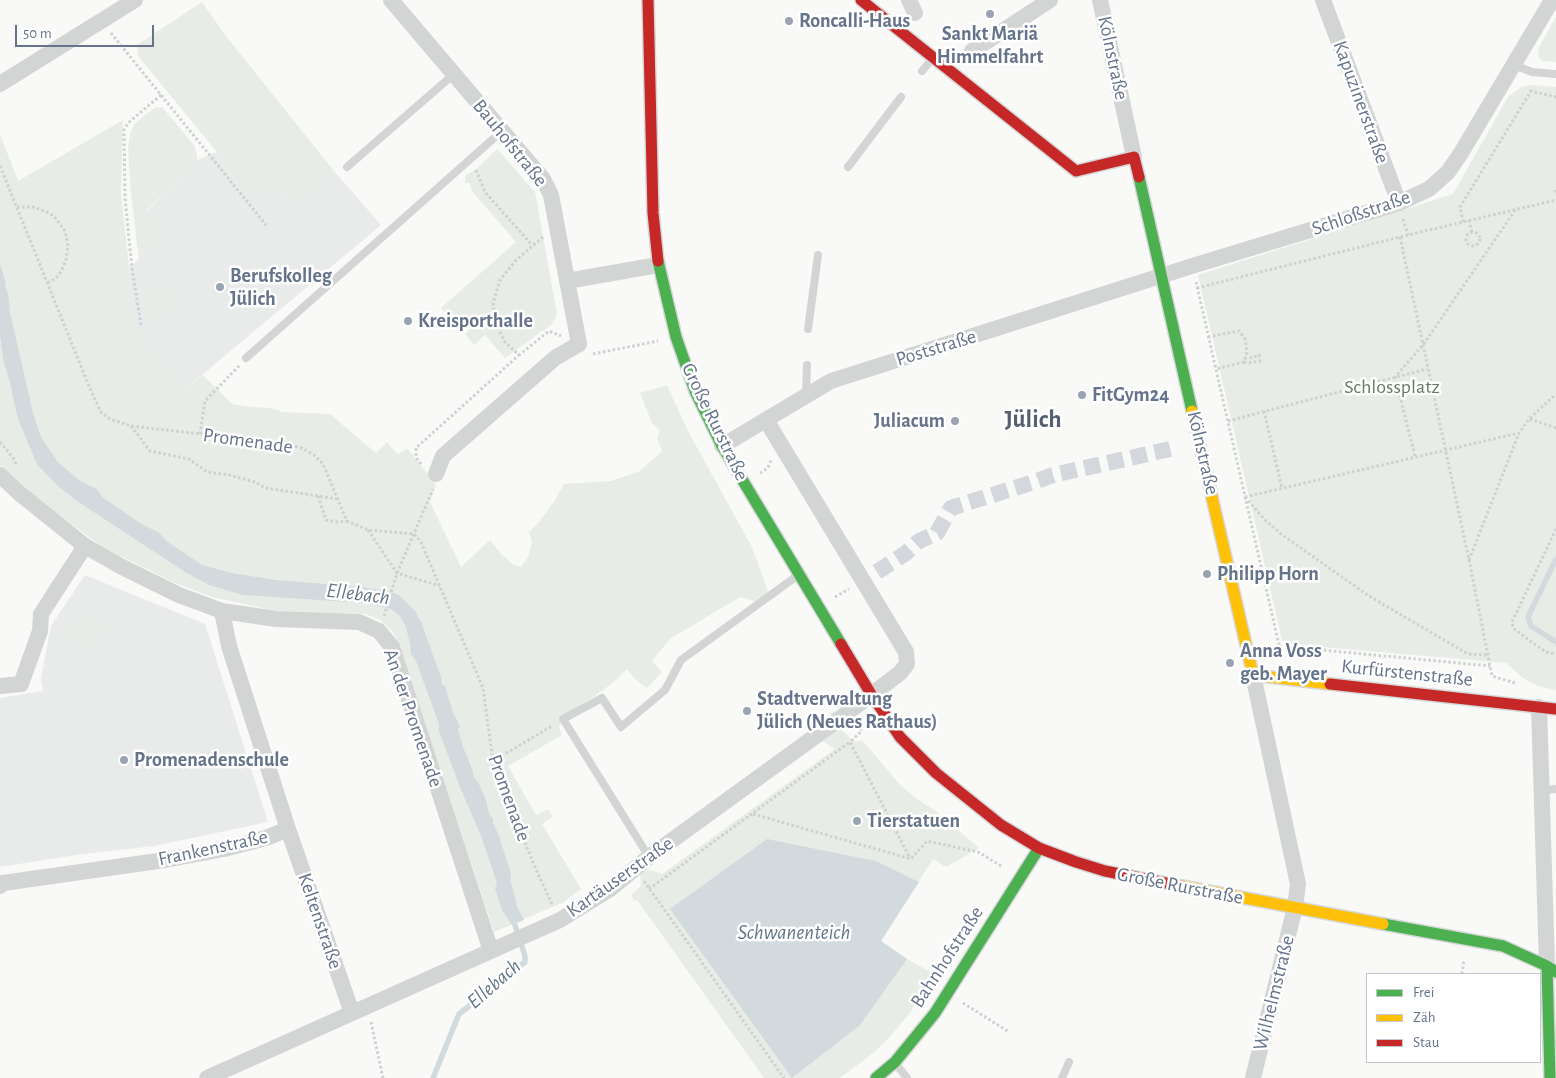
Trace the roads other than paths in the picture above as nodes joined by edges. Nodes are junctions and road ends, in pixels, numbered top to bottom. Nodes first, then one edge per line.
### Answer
1 (134, 0) edge
2 (391, 0) edge
3 (648, 0) edge
4 (861, 0) edge
5 (1050, 0) edge
6 (1100, 0) edge
7 (1323, 0) edge
8 (1552, 0) edge
9 (972, 50) dead end
10 (933, 58) junction
11 (1514, 65) junction
12 (922, 71) dead end
13 (454, 74) junction
14 (1556, 74) edge
15 (0, 84) edge
16 (901, 97) dead end
17 (502, 130) junction
18 (1134, 157) junction
19 (346, 167) dead end
20 (848, 167) dead end
21 (1399, 203) junction
22 (818, 254) dead end
23 (658, 265) junction
24 (1162, 276) junction
25 (567, 281) junction
26 (808, 329) dead end
27 (246, 358) road end
28 (807, 365) dead end
29 (806, 396) junction
30 (766, 420) junction
31 (722, 446) junction
32 (436, 474) road end
33 (0, 475) edge
34 (85, 546) junction
35 (799, 574) junction
36 (222, 611) junction
37 (1253, 675) junction
38 (0, 686) edge
39 (871, 694) junction
40 (1540, 707) junction
41 (1556, 709) edge
42 (1549, 789) edge
43 (288, 830) junction
44 (1039, 848) junction
45 (649, 857) junction
46 (0, 886) edge
47 (1295, 907) junction
48 (491, 951) junction
49 (1552, 969) edge
50 (352, 1013) junction
51 (895, 1062) junction
52 (1069, 1062) dead end
53 (1556, 1069) edge
54 (207, 1078) edge
55 (876, 1078) edge
56 (907, 1078) edge
57 (1062, 1078) edge
58 (1253, 1078) edge
59 (1552, 1078) edge

1 - 15 street
2 - 13 street, Bauhofstraße
3 - 23 main road, Große Rurstraße
4 - 10 main road
5 - 9 street
6 - 18 street, Kölnstraße
7 - 21 street, Kapuzinerstraße
8 - 11 street, Schloßstraße
10 - 12 lane
10 - 18 main road
11 - 14 lane
11 - 21 street, Schloßstraße
13 - 17 street, Bauhofstraße
13 - 19 lane
16 - 20 lane
17 - 25 street, Bauhofstraße
17 - 27 lane
18 - 24 main road, Kölnstraße
21 - 24 street, Schloßstraße
22 - 26 lane
23 - 25 street
23 - 31 main road, Große Rurstraße
24 - 29 street, Poststraße
24 - 37 main road, Kölnstraße
25 - 32 street, Bauhofstraße
28 - 29 lane
29 - 30 street, Poststraße
30 - 31 street, Poststraße
30 - 39 street
31 - 35 main road, Große Rurstraße
33 - 34 street, An der Promenade
34 - 36 street, An der Promenade
34 - 38 street
35 - 39 main road, Große Rurstraße
35 - 45 lane
36 - 43 street, Frankenstraße
36 - 48 street, An der Promenade
37 - 40 main road, Kurfürstenstraße
37 - 47 street, Kölnstraße
39 - 44 main road, Große Rurstraße
39 - 45 street, Kartäuserstraße
40 - 41 main road, Kurfürstenstraße
40 - 42 street
42 - 49 street
43 - 46 street, Frankenstraße
43 - 50 street, Keltenstraße
44 - 47 main road, Große Rurstraße
44 - 51 main road, Bahnhofstraße
45 - 48 street, Kartäuserstraße
47 - 49 main road, Große Rurstraße
47 - 58 street, Wilhelmstraße
48 - 50 street, Kartäuserstraße
49 - 59 main road
50 - 54 street, Kartäuserstraße
51 - 55 main road, Bahnhofstraße
51 - 56 lane
52 - 57 lane
53 - 59 main road

